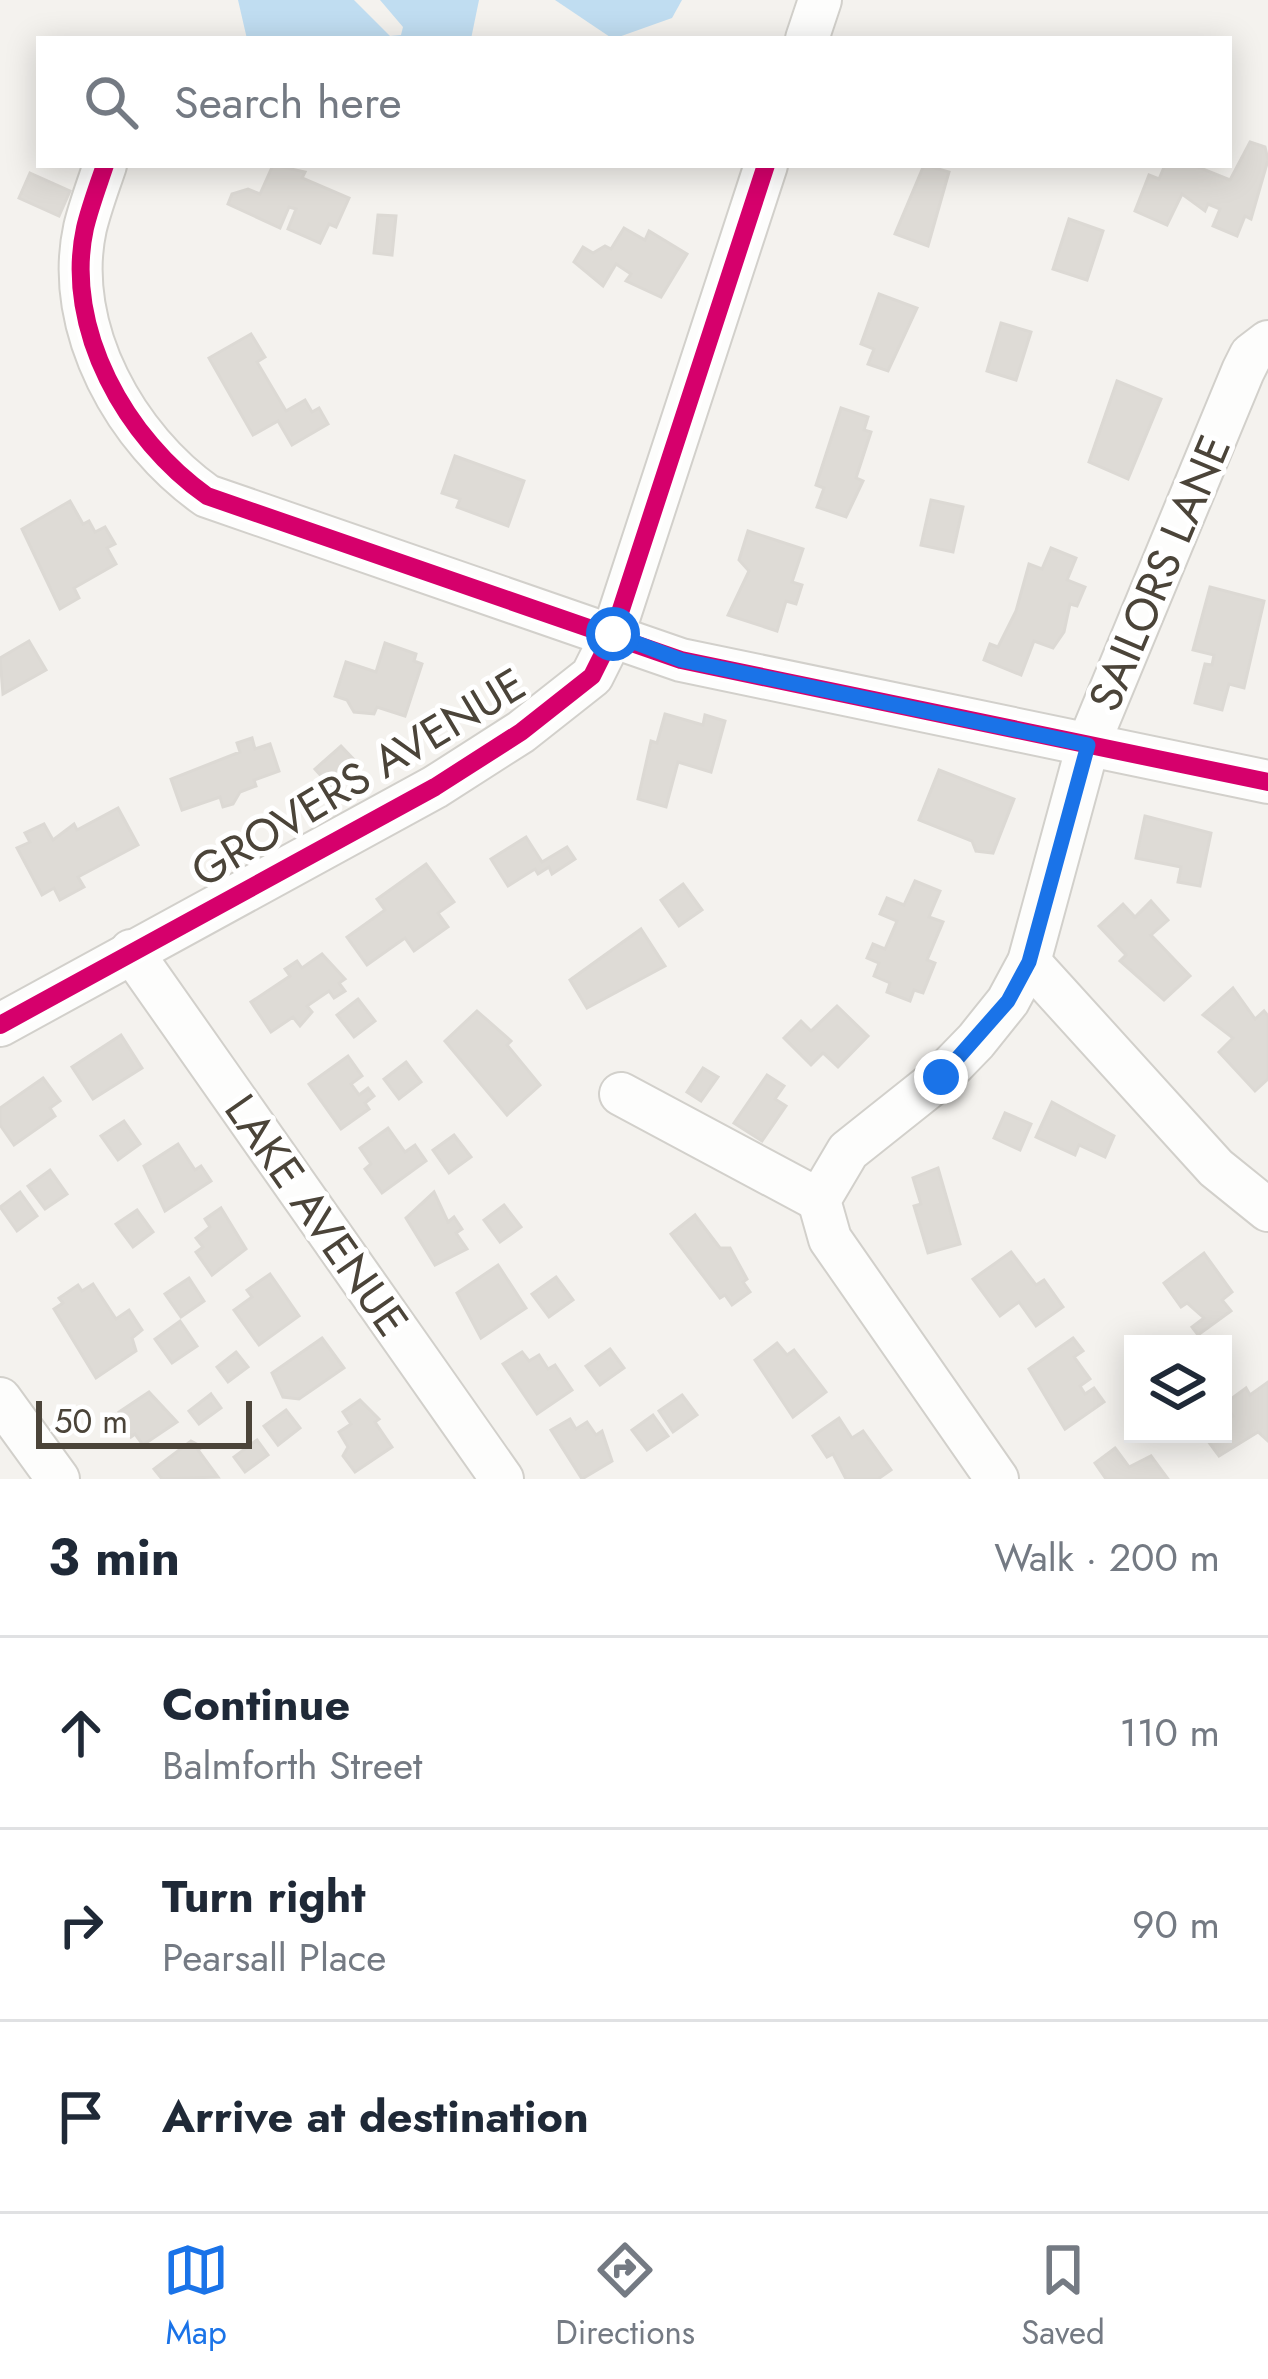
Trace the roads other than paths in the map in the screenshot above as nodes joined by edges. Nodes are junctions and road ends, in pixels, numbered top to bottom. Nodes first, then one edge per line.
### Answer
1 (820, 0) edge
2 (808, 36) edge
3 (104, 168) edge
4 (765, 168) edge
5 (1268, 342) edge
6 (613, 634) junction
7 (1088, 745) junction
8 (1268, 782) edge
9 (131, 951) junction
10 (1029, 962) junction
11 (0, 1025) edge
12 (621, 1094) dead end
13 (819, 1200) junction
14 (1268, 1210) edge
15 (0, 1399) edge
16 (58, 1479) edge
17 (502, 1479) edge
18 (997, 1479) edge

1 - 2 street
3 - 6 street
4 - 6 street, GROVERS AVENUE
5 - 7 street, SAILORS LANE
6 - 7 street
6 - 9 street, GROVERS AVENUE
7 - 8 street
7 - 10 street, SAILORS LANE
9 - 11 street, GROVERS AVENUE
9 - 17 street, LAKE AVENUE
10 - 13 street, SAILORS LANE
10 - 14 street
12 - 13 street
13 - 18 street
15 - 16 street

